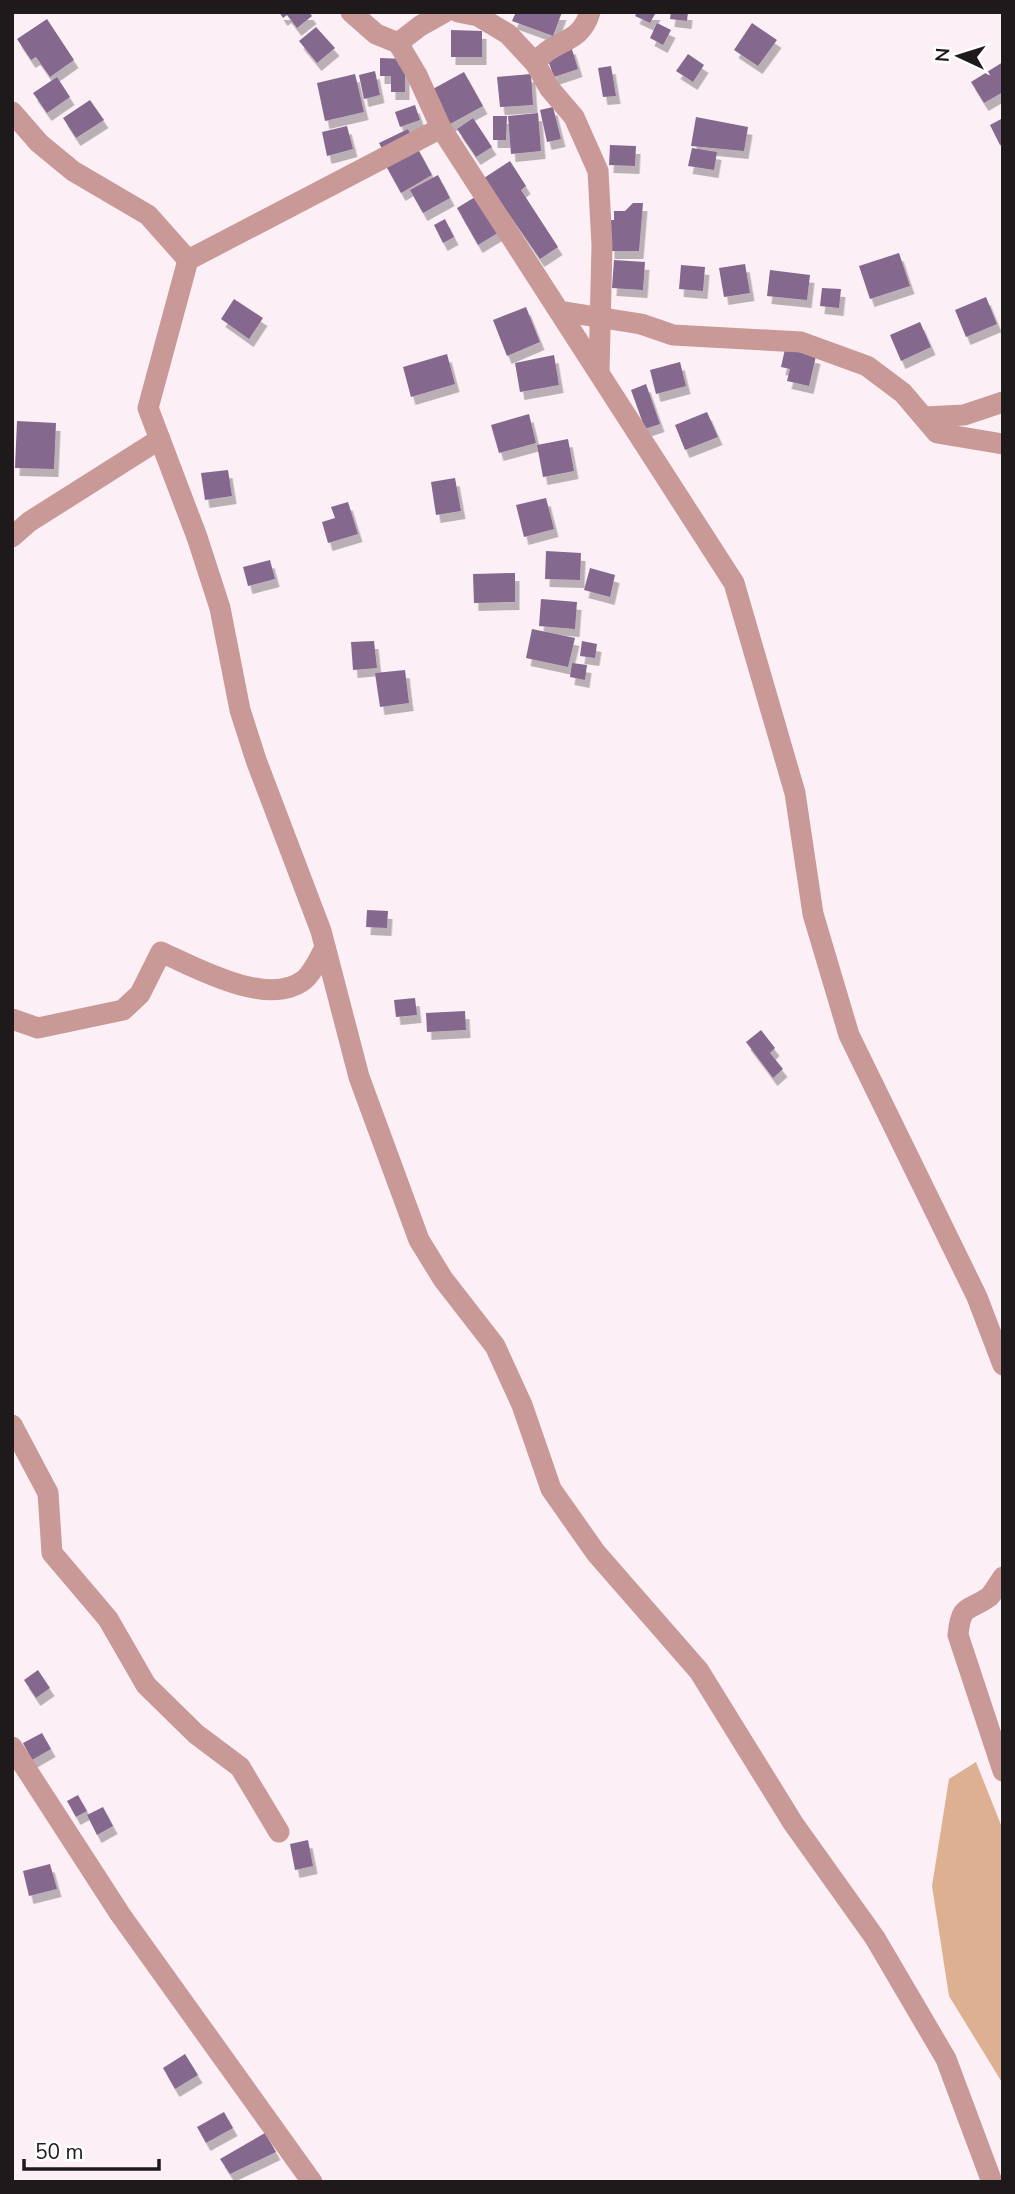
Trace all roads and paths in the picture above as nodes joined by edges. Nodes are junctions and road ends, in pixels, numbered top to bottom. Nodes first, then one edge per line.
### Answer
1 (351, 12) edge
2 (445, 12) edge
3 (458, 12) edge
4 (590, 12) edge
5 (398, 43) junction
6 (535, 63) junction
7 (12, 113) edge
8 (441, 128) junction
9 (188, 260) junction
10 (559, 311) junction
11 (601, 318) junction
12 (599, 372) junction
13 (1003, 402) edge
14 (925, 417) junction
15 (160, 439) junction
16 (1003, 444) edge
17 (12, 537) edge
18 (325, 948) junction
19 (12, 1019) edge
20 (1003, 1365) edge
21 (12, 1425) edge
22 (1003, 1577) edge
23 (12, 1746) edge
24 (1003, 1771) edge
25 (279, 1832) dead end
26 (312, 2182) edge
27 (992, 2182) edge

1 - 5 street
2 - 5 street
3 - 6 street
4 - 6 street
5 - 8 street
6 - 11 street
7 - 9 street
8 - 9 street
8 - 10 street
9 - 15 street
10 - 11 street
10 - 12 street
11 - 12 street
11 - 14 street
12 - 20 street
13 - 14 street
14 - 16 street
15 - 17 street
15 - 18 street
18 - 19 street
18 - 27 street
21 - 25 street
22 - 24 street
23 - 26 street

